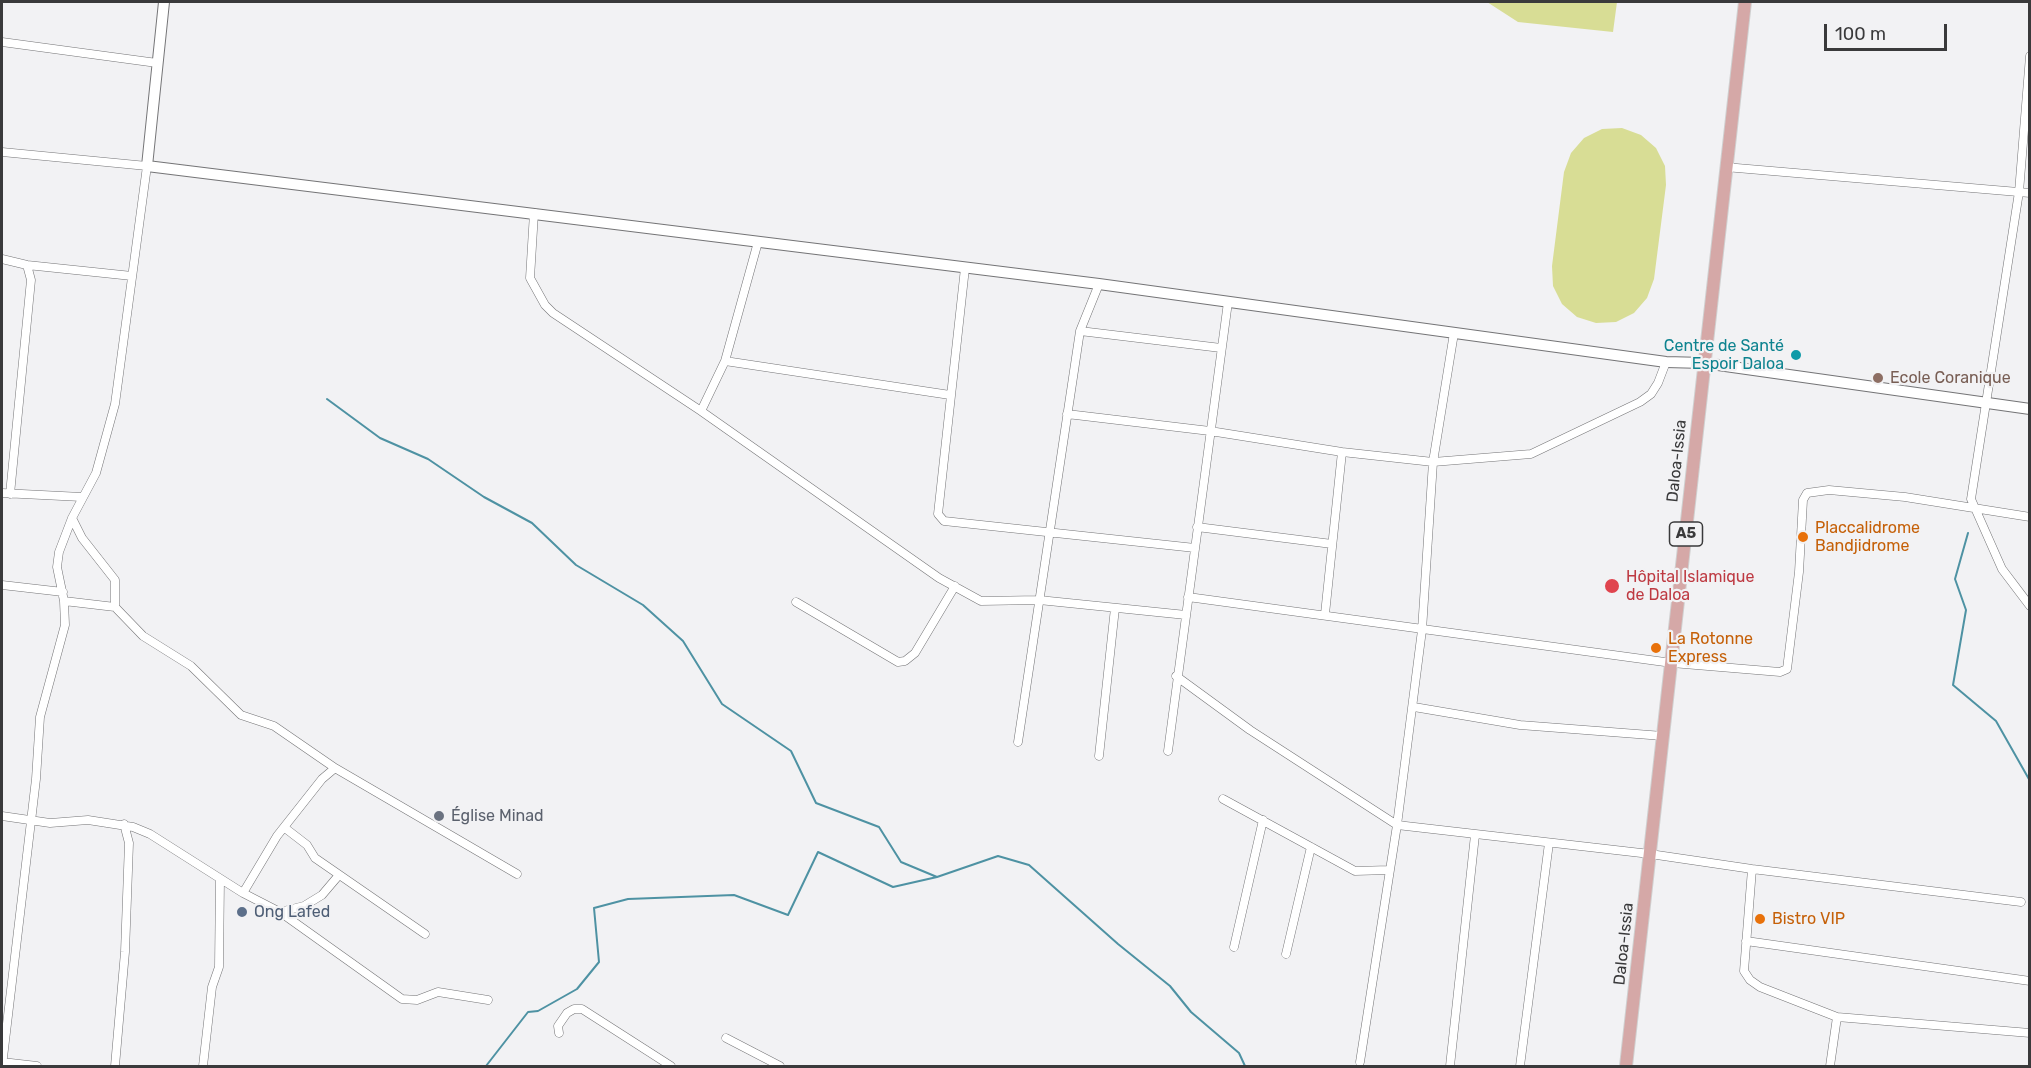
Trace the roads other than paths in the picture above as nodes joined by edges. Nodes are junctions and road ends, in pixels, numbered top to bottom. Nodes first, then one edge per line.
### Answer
1 (164, 2) edge
2 (1745, 2) edge
3 (2, 42) edge
4 (2030, 56) edge
5 (157, 63) junction
6 (2, 152) edge
7 (147, 166) junction
8 (1725, 167) junction
9 (2019, 192) junction
10 (2030, 193) edge
11 (534, 213) junction
12 (758, 242) junction
13 (2, 259) edge
14 (27, 265) junction
15 (964, 268) junction
16 (132, 276) junction
17 (1099, 284) junction
18 (1228, 302) junction
19 (1080, 331) junction
20 (1454, 333) junction
21 (1221, 348) junction
22 (725, 361) junction
23 (1666, 362) junction
24 (1704, 363) junction
25 (950, 395) junction
26 (1985, 403) junction
27 (2030, 409) edge
28 (701, 411) junction
29 (1067, 414) junction
30 (1210, 431) junction
31 (1342, 452) junction
32 (1433, 462) junction
33 (2, 493) edge
34 (10, 494) junction
35 (82, 498) junction
36 (1974, 506) junction
37 (2030, 517) edge
38 (72, 518) junction
39 (1197, 527) junction
40 (1049, 532) junction
41 (1332, 544) junction
42 (1195, 548) junction
43 (2, 585) edge
44 (955, 586) junction
45 (63, 592) junction
46 (1188, 597) junction
47 (1039, 600) junction
48 (64, 602) junction
49 (796, 602) dead end
50 (2030, 606) edge
51 (115, 607) junction
52 (1114, 608) junction
53 (1325, 614) junction
54 (1186, 615) junction
55 (1422, 630) junction
56 (1672, 663) junction
57 (1176, 676) junction
58 (1414, 707) junction
59 (1663, 736) junction
60 (1018, 742) dead end
61 (1168, 751) dead end
62 (1099, 756) dead end
63 (335, 768) junction
64 (1223, 799) dead end
65 (2, 816) edge
66 (30, 820) junction
67 (1263, 820) junction
68 (124, 824) junction
69 (1397, 825) junction
70 (285, 828) junction
71 (1475, 835) junction
72 (1549, 843) junction
73 (1311, 847) junction
74 (1650, 854) junction
75 (1752, 869) junction
76 (1389, 870) junction
77 (517, 874) dead end
78 (339, 875) junction
79 (220, 879) junction
80 (243, 893) junction
81 (2021, 902) dead end
82 (280, 912) junction
83 (425, 934) dead end
84 (1746, 941) junction
85 (1234, 947) dead end
86 (1286, 954) dead end
87 (2030, 981) edge
88 (488, 1000) dead end
89 (1837, 1017) junction
90 (559, 1033) dead end
91 (2030, 1033) edge
92 (726, 1038) dead end
93 (1360, 1062) dead end
94 (2, 1064) edge
95 (37, 1066) edge
96 (115, 1066) edge
97 (203, 1066) edge
98 (671, 1066) edge
99 (780, 1066) edge
100 (1450, 1066) edge
101 (1520, 1066) edge
102 (1626, 1066) edge
103 (1830, 1066) edge

1 - 5 street
2 - 8 main road, Daloa-Issia / A5
3 - 5 street
4 - 9 street
5 - 7 street
6 - 7 street
7 - 11 street
7 - 16 street
8 - 9 street
8 - 24 main road, Daloa-Issia / A5
9 - 10 street
9 - 26 street
11 - 12 street
11 - 28 street
12 - 15 street
12 - 22 street
13 - 14 street
14 - 16 street
14 - 34 street
15 - 17 street
15 - 25 street
16 - 35 street
17 - 18 street
17 - 19 street
18 - 20 street
18 - 21 street
19 - 21 street
19 - 29 street
20 - 23 street
20 - 32 street
21 - 30 street
22 - 25 street
22 - 28 street
23 - 24 street
23 - 32 street
24 - 26 street
24 - 56 main road, Daloa-Issia / A5
25 - 40 street
26 - 27 street
26 - 36 street
28 - 44 street
29 - 30 street
29 - 40 street
30 - 31 street
30 - 39 street
31 - 32 street
31 - 41 street
32 - 55 street
33 - 34 street
34 - 35 street
35 - 38 street
36 - 37 street
36 - 50 street
36 - 56 street
38 - 45 street
38 - 51 street
39 - 41 street
39 - 42 street
40 - 42 street
40 - 47 street
41 - 53 street
42 - 46 street
43 - 45 street
44 - 47 street
44 - 49 street
45 - 48 street
46 - 53 street
46 - 54 street
47 - 52 street
47 - 60 street
48 - 51 street
48 - 66 street
51 - 63 street
52 - 54 street
52 - 62 street
53 - 55 street
54 - 57 street
55 - 56 street
55 - 58 street
56 - 59 main road, Daloa-Issia / A5
57 - 61 street
57 - 69 street
58 - 59 street
58 - 69 street
59 - 74 main road, Daloa-Issia / A5
63 - 70 street
63 - 77 street
64 - 67 street
65 - 66 street
66 - 68 street
66 - 94 street
67 - 73 street
67 - 85 street
68 - 79 street
68 - 96 street
69 - 71 street
69 - 76 street
70 - 78 street
70 - 80 street
71 - 72 street
71 - 100 street
72 - 74 street
72 - 101 street
73 - 76 street
73 - 86 street
74 - 75 street
74 - 102 main road, Daloa-Issia / A5
75 - 81 street
75 - 84 street
76 - 93 street
78 - 82 street
78 - 83 street
79 - 80 street
79 - 97 street
80 - 82 street
82 - 88 street
84 - 87 street
84 - 89 street
89 - 91 street
89 - 103 street
90 - 98 street
92 - 99 street
94 - 95 street

